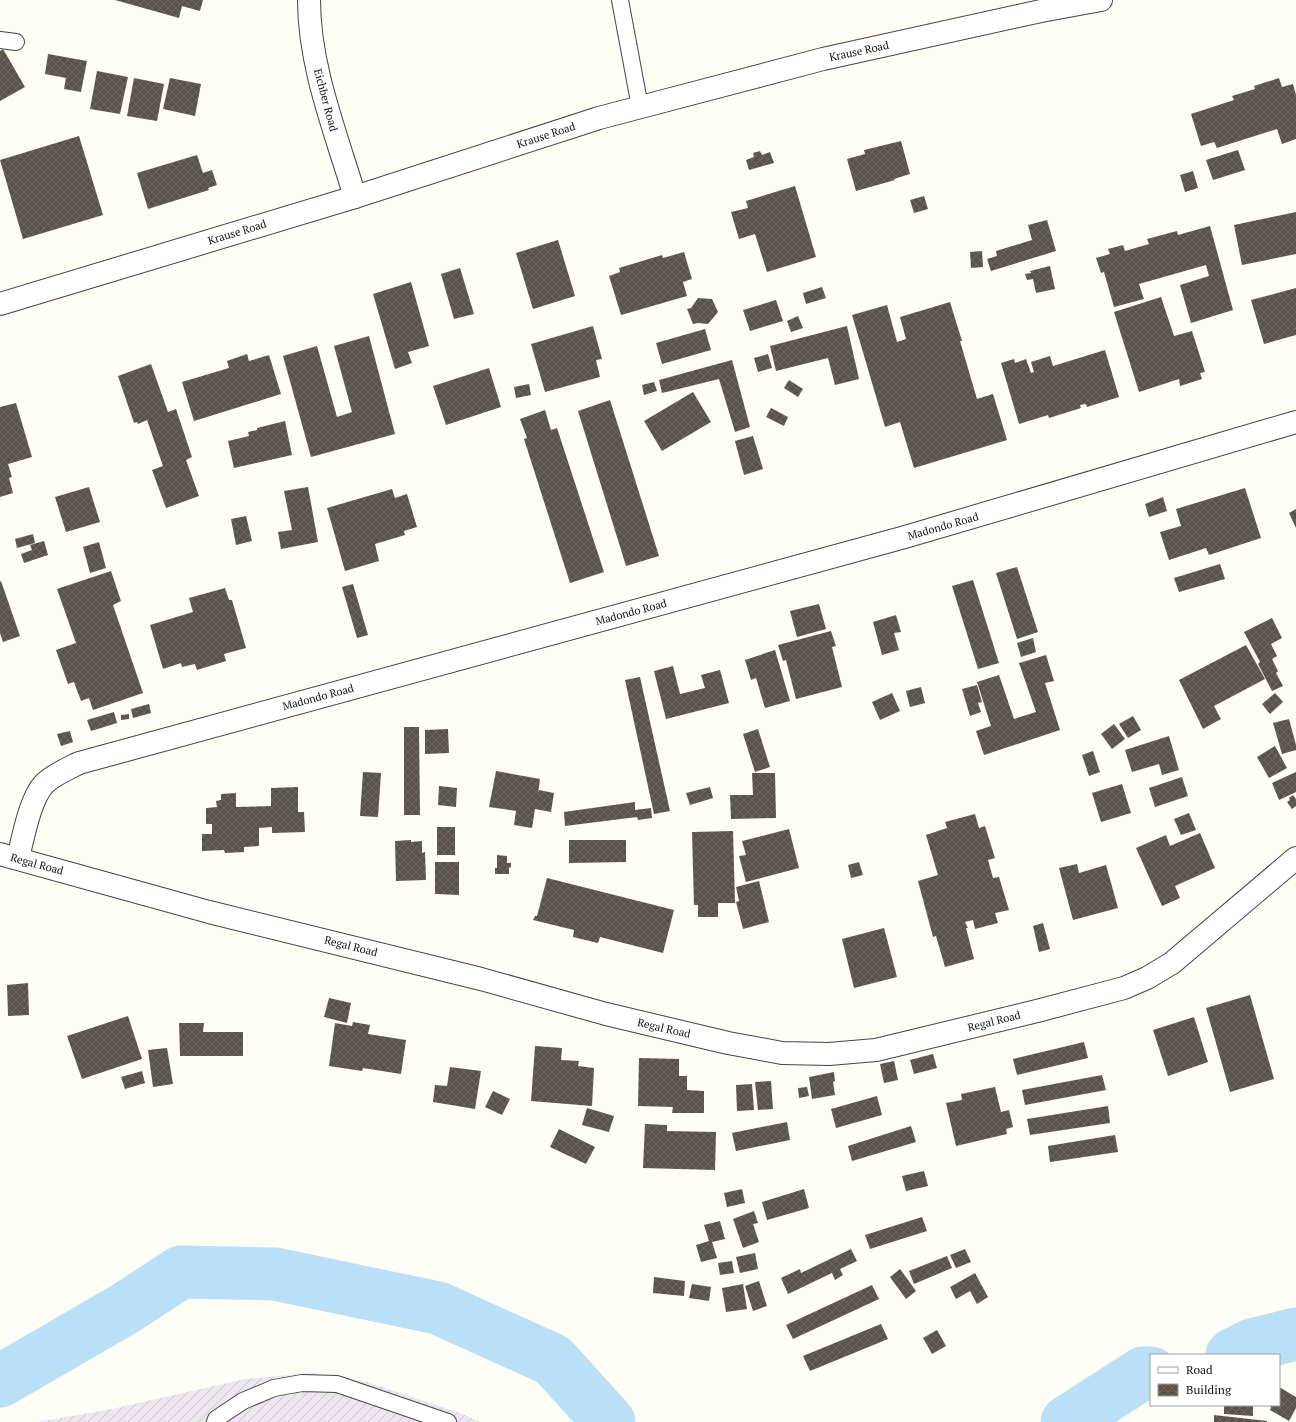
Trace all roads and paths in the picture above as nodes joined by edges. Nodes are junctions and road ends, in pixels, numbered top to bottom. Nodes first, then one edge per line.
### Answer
1 (309, 0) edge
2 (620, 0) edge
3 (1101, 0) edge
4 (1040, 6) edge
5 (0, 40) edge
6 (16, 42) dead end
7 (640, 107) junction
8 (355, 197) junction
9 (0, 304) edge
10 (1296, 422) edge
11 (9, 856) edge
12 (1296, 858) edge
13 (215, 1422) edge
14 (448, 1422) edge

1 - 8 street, Eichber Road
2 - 7 lane
3 - 4 street, Krause Road
4 - 7 street, Krause Road
5 - 6 lane
7 - 8 street, Krause Road
8 - 9 street, Krause Road
10 - 11 street, Madondo Road
11 - 12 street, Regal Road
13 - 14 lane

